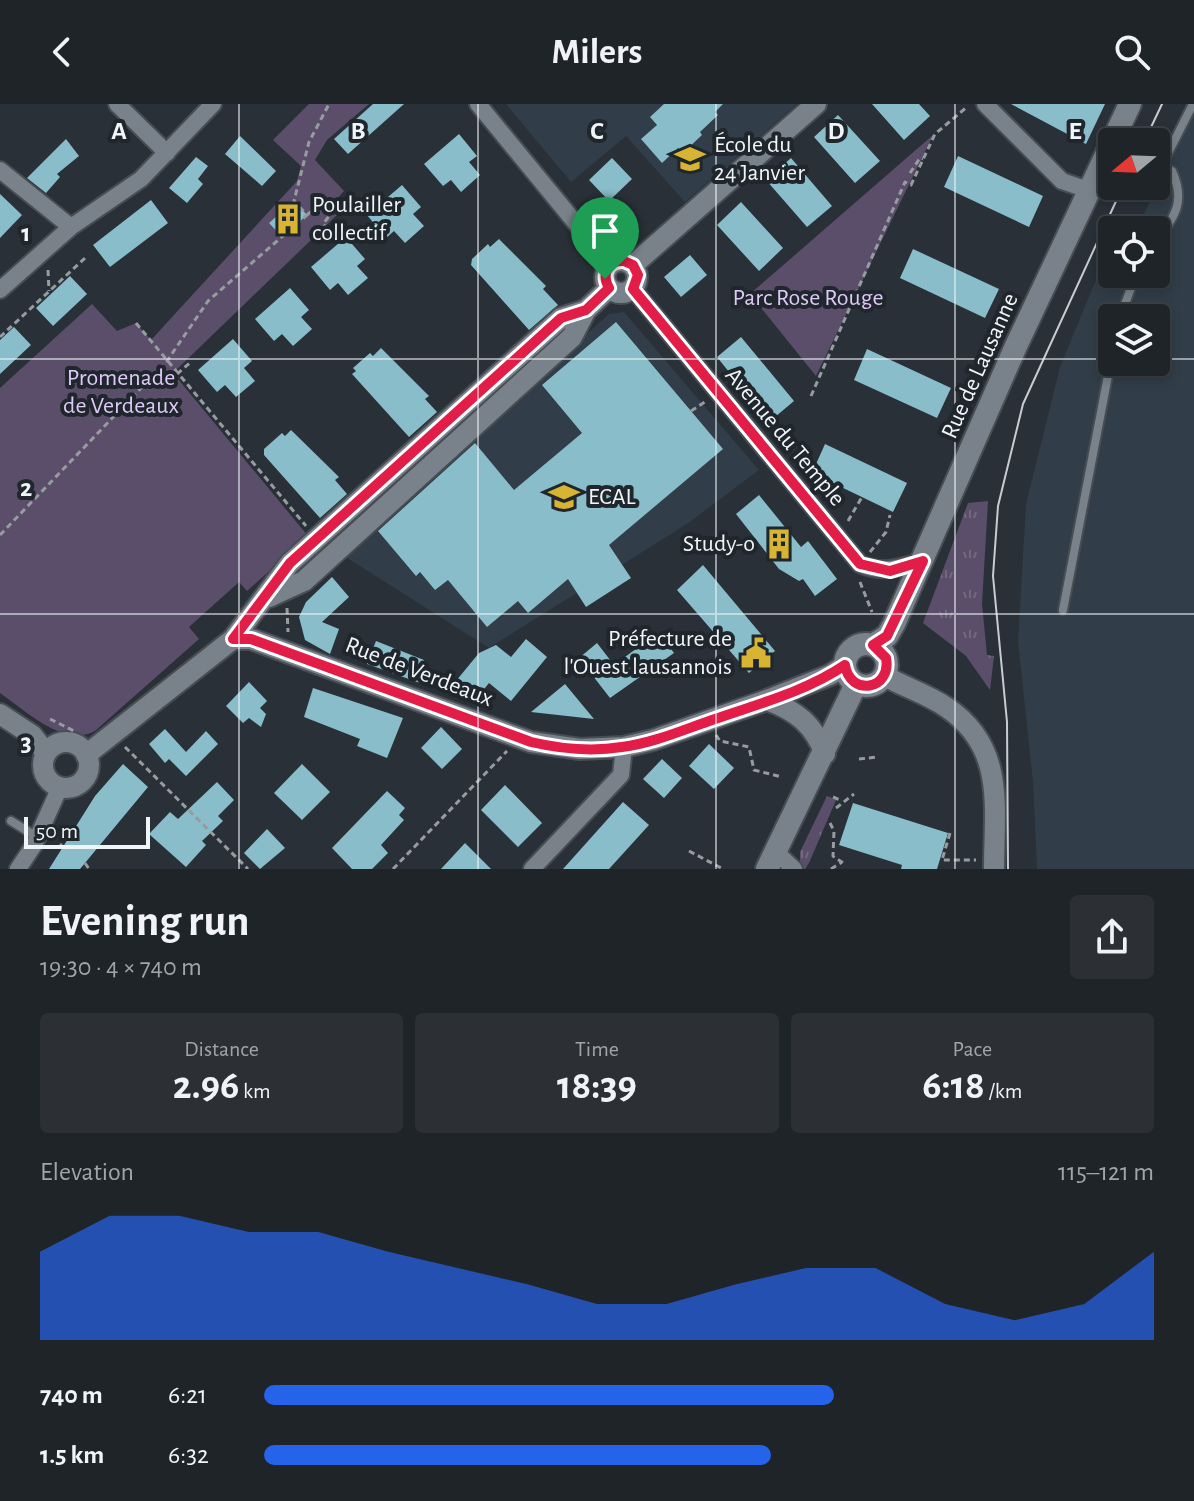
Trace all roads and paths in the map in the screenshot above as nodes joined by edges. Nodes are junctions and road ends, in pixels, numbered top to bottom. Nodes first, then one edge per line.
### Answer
1 (117, 104) edge
2 (213, 104) edge
3 (329, 104) edge
4 (478, 104) edge
5 (816, 104) edge
6 (985, 104) edge
7 (1130, 104) edge
8 (1193, 104) edge
9 (967, 107) dead end
10 (1120, 128) edge
11 (1170, 145) edge
12 (167, 153) junction
13 (0, 170) edge
14 (1170, 170) edge
15 (1098, 175) edge
16 (1088, 190) junction
17 (307, 215) junction
18 (1170, 222) edge
19 (71, 227) junction
20 (333, 235) dead end
21 (85, 258) dead end
22 (610, 265) junction
23 (633, 265) junction
24 (48, 270) dead end
25 (609, 288) junction
26 (633, 289) junction
27 (0, 290) edge
28 (49, 291) junction
29 (586, 310) junction
30 (136, 323) dead end
31 (0, 337) edge
32 (167, 361) junction
33 (192, 361) dead end
34 (177, 374) junction
35 (1108, 376) edge
36 (811, 396) dead end
37 (707, 401) dead end
38 (691, 411) dead end
39 (408, 457) junction
40 (423, 474) junction
41 (862, 497) dead end
42 (890, 515) dead end
43 (0, 535) edge
44 (316, 535) junction
45 (838, 538) junction
46 (335, 553) junction
47 (867, 555) dead end
48 (923, 561) junction
49 (296, 585) junction
50 (267, 598) junction
51 (1063, 610) dead end
52 (233, 639) junction
53 (873, 645) junction
54 (302, 657) junction
55 (850, 675) junction
56 (885, 676) junction
57 (767, 700) junction
58 (0, 714) edge
59 (50, 719) dead end
60 (76, 732) dead end
61 (714, 732) dead end
62 (125, 747) dead end
63 (624, 747) junction
64 (510, 748) dead end
65 (46, 753) junction
66 (825, 754) junction
67 (86, 755) junction
68 (878, 757) dead end
69 (859, 759) dead end
70 (782, 777) dead end
71 (60, 787) junction
72 (854, 794) dead end
73 (833, 797) dead end
74 (840, 800) dead end
75 (836, 808) dead end
76 (11, 821) dead end
77 (830, 823) dead end
78 (950, 833) dead end
79 (37, 838) junction
80 (689, 851) dead end
81 (772, 860) edge
82 (85, 863) dead end
83 (986, 865) edge
84 (18, 869) edge
85 (89, 869) edge
86 (248, 869) edge
87 (393, 869) edge
88 (532, 869) edge
89 (723, 869) edge
90 (794, 869) edge
91 (831, 869) edge

1 - 12 street
2 - 12 street
3 - 17 path
4 - 22 street
5 - 23 street
6 - 16 street
7 - 10 main road, Rue de Lausanne
8 - 11 lane
9 - 36 path
12 - 19 street
13 - 19 street
14 - 18 lane
15 - 16 main road, Rue de Lausanne
16 - 48 main road, Rue de Lausanne
17 - 20 path
17 - 32 path
19 - 27 street
21 - 28 path
22 - 23 street
22 - 25 street
23 - 26 street
24 - 28 path
25 - 26 street
25 - 29 street
26 - 45 street, Avenue du Temple
28 - 31 path
29 - 39 street
29 - 40 street
30 - 32 path
32 - 34 path
32 - 43 path
33 - 34 path
34 - 44 path
35 - 51 lane
37 - 38 path
39 - 40 street
39 - 44 street
40 - 46 street
41 - 45 path
42 - 47 path
44 - 46 street
44 - 50 street
45 - 48 street, Avenue du Temple
46 - 49 street
48 - 53 main road, Rue de Lausanne
49 - 50 street
49 - 54 path
50 - 52 street
52 - 54 street, Rue de Verdeaux
52 - 67 street
53 - 55 main road
53 - 56 main road
54 - 63 street, Rue de Verdeaux
55 - 56 main road
55 - 57 street, Rue de Verdeaux
55 - 66 main road
56 - 83 street
57 - 63 street, Rue de Verdeaux
57 - 66 street
58 - 65 street
59 - 60 path
61 - 70 path
62 - 86 path
63 - 88 street
64 - 87 path
65 - 67 street
65 - 71 street
66 - 81 main road
67 - 71 street
68 - 69 path
71 - 79 street
72 - 75 path
73 - 74 path
76 - 79 lane
77 - 91 path
78 - 83 path
79 - 84 street
80 - 89 path
81 - 90 street
82 - 85 path

